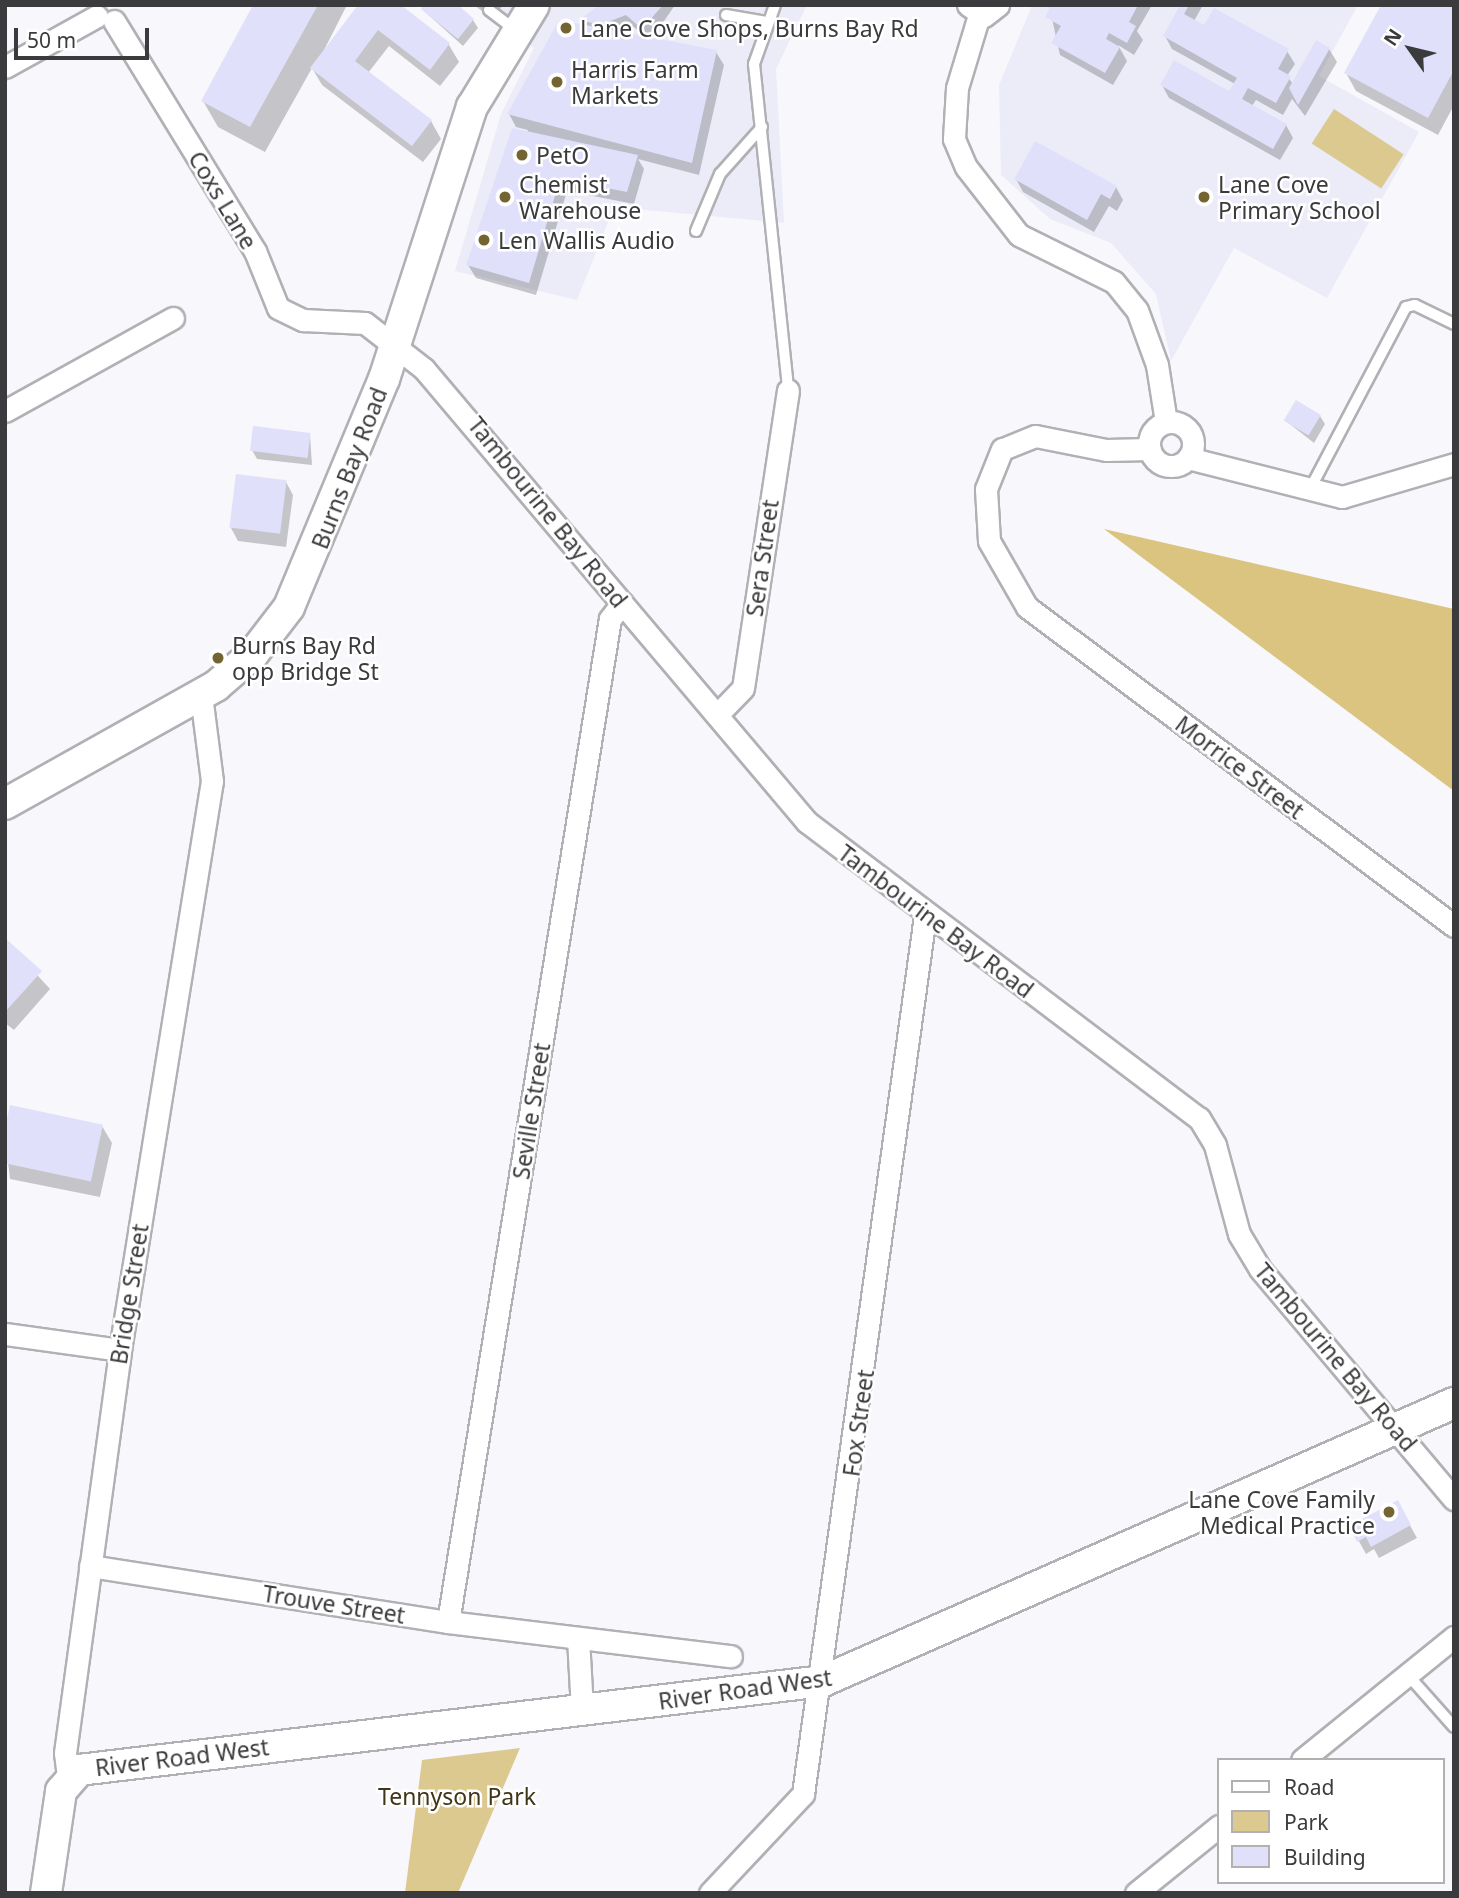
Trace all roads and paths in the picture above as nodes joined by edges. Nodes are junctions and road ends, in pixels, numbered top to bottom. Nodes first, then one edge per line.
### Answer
1 (534, 5) edge
2 (775, 5) edge
3 (982, 9) edge
4 (489, 10) dead end
5 (107, 12) edge
6 (726, 15) dead end
7 (766, 22) junction
8 (516, 30) junction
9 (5, 67) edge
10 (762, 127) junction
11 (696, 231) dead end
12 (173, 318) dead end
13 (1454, 324) edge
14 (395, 345) junction
15 (788, 390) joint
16 (5, 411) edge
17 (1166, 422) junction
18 (1150, 449) junction
19 (1188, 458) junction
20 (1454, 464) edge
21 (1309, 491) junction
22 (622, 603) junction
23 (201, 695) junction
24 (717, 715) junction
25 (5, 804) edge
26 (925, 916) junction
27 (1454, 926) edge
28 (5, 1334) edge
29 (120, 1350) junction
30 (1454, 1403) edge
31 (1395, 1428) junction
32 (1454, 1499) edge
33 (90, 1566) junction
34 (448, 1622) junction
35 (1454, 1637) edge
36 (578, 1638) junction
37 (731, 1656) dead end
38 (1409, 1675) junction
39 (823, 1681) junction
40 (582, 1710) junction
41 (1454, 1727) edge
42 (1305, 1758) edge
43 (68, 1777) junction
44 (1218, 1827) edge
45 (46, 1893) edge
46 (710, 1893) edge
47 (1136, 1893) edge

1 - 8 main road, Burns Bay Road
2 - 7 lane
3 - 17 street
4 - 8 lane
5 - 9 street
5 - 14 street, Coxs Lane
6 - 7 lane
7 - 10 lane
8 - 14 main road, Burns Bay Road
10 - 11 lane
10 - 15 lane
12 - 16 street
13 - 21 lane
14 - 22 street, Tambourine Bay Road
14 - 23 main road, Burns Bay Road
15 - 24 street, Sera Street
17 - 18 street
17 - 19 street
18 - 19 street
18 - 27 street, Morrice Street
19 - 21 street
20 - 21 street
22 - 24 street, Tambourine Bay Road
22 - 34 street, Seville Street
23 - 25 main road, Burns Bay Road
23 - 29 street, Bridge Street
24 - 26 street, Tambourine Bay Road
26 - 31 street, Tambourine Bay Road
26 - 39 street, Fox Street
28 - 29 street
29 - 33 street, Bridge Street
30 - 31 main road, River Road West
31 - 32 street, Tambourine Bay Road
31 - 39 main road, River Road West
33 - 34 street, Trouve Street
33 - 43 street, Bridge Street
34 - 36 street, Trouve Street
35 - 38 street
36 - 37 street, Trouve Street
36 - 40 street
38 - 41 lane
38 - 42 street
39 - 40 main road, River Road West
39 - 46 street, Fox Street
40 - 43 main road, River Road West
43 - 45 main road, Bridge Street
44 - 47 street

